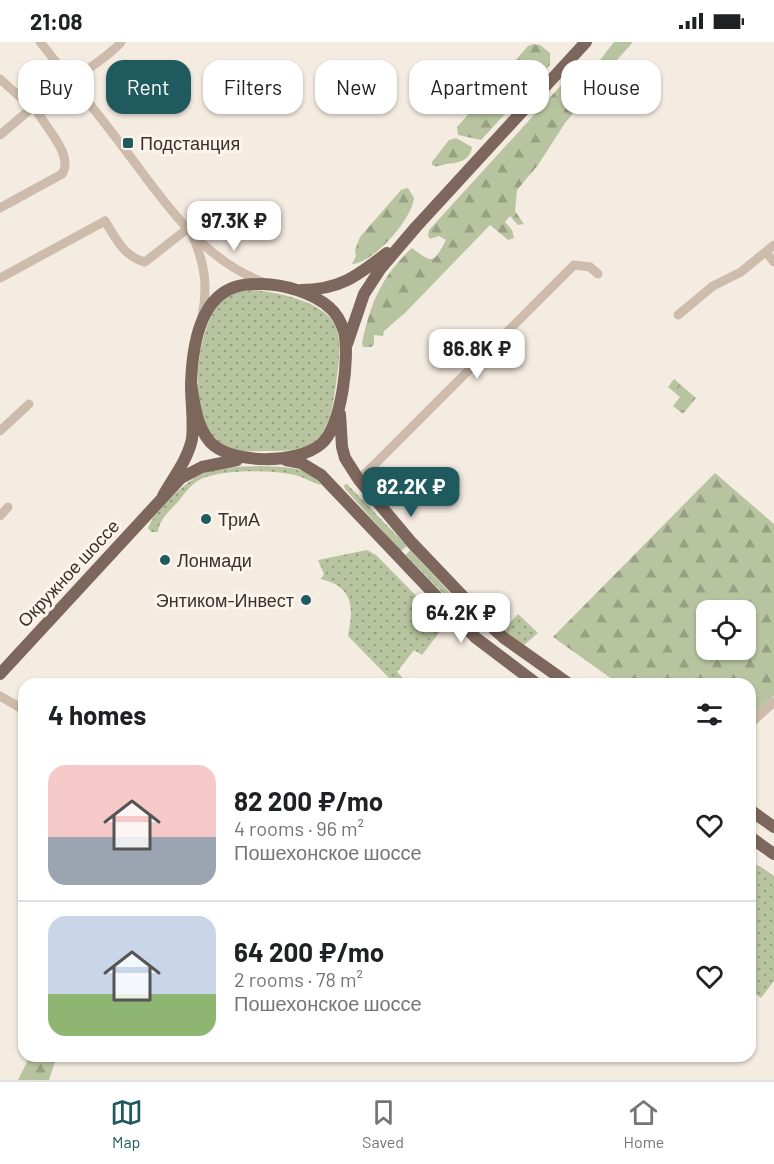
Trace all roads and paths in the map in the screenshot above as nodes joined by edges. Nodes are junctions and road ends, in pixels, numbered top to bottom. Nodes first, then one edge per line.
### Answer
1 (40, 42) edge
2 (121, 42) edge
3 (586, 42) edge
4 (54, 60) edge
5 (94, 64) edge
6 (0, 79) edge
7 (18, 95) edge
8 (94, 110) edge
9 (25, 114) edge
10 (39, 114) edge
11 (0, 135) edge
12 (0, 208) edge
13 (189, 230) junction
14 (404, 239) junction
15 (774, 245) edge
16 (766, 252) junction
17 (774, 262) edge
18 (598, 274) dead end
19 (0, 278) edge
20 (271, 284) junction
21 (295, 290) junction
22 (678, 315) dead end
23 (200, 325) junction
24 (346, 350) junction
25 (191, 382) junction
26 (341, 398) junction
27 (29, 404) dead end
28 (0, 431) edge
29 (250, 458) junction
30 (276, 459) junction
31 (359, 480) junction
32 (163, 496) junction
33 (8, 507) dead end
34 (0, 516) edge
35 (494, 629) junction
36 (482, 643) junction
37 (0, 674) edge
38 (529, 678) edge
39 (561, 678) edge
40 (0, 696) edge
41 (774, 702) edge
42 (18, 706) edge
43 (756, 718) edge
44 (756, 814) edge
45 (774, 827) edge
46 (756, 841) edge
47 (774, 854) edge

1 - 4 street
2 - 5 street
3 - 14 main road, Окружное шоссе
6 - 7 street
8 - 13 street
9 - 11 street
10 - 12 street
13 - 19 street
13 - 20 street
13 - 23 street
14 - 21 main road, Окружное шоссе
14 - 24 main road, Окружное шоссе
15 - 16 street
16 - 17 street
16 - 22 street
18 - 31 street
20 - 21 main road, Окружное шоссе
20 - 23 main road, Окружное шоссе
21 - 24 main road, Окружное шоссе
23 - 25 main road, Окружное шоссе
24 - 26 main road, Окружное шоссе
25 - 29 main road, Окружное шоссе
25 - 32 main road, Окружное шоссе
26 - 30 main road, Окружное шоссе
26 - 31 main road
27 - 28 street
29 - 30 main road, Окружное шоссе
29 - 32 main road, Окружное шоссе
30 - 36 main road
31 - 35 main road
32 - 37 main road, Окружное шоссе
33 - 34 street
35 - 36 main road
35 - 39 main road
36 - 38 main road
40 - 42 street
41 - 43 street
44 - 45 main road
46 - 47 main road

